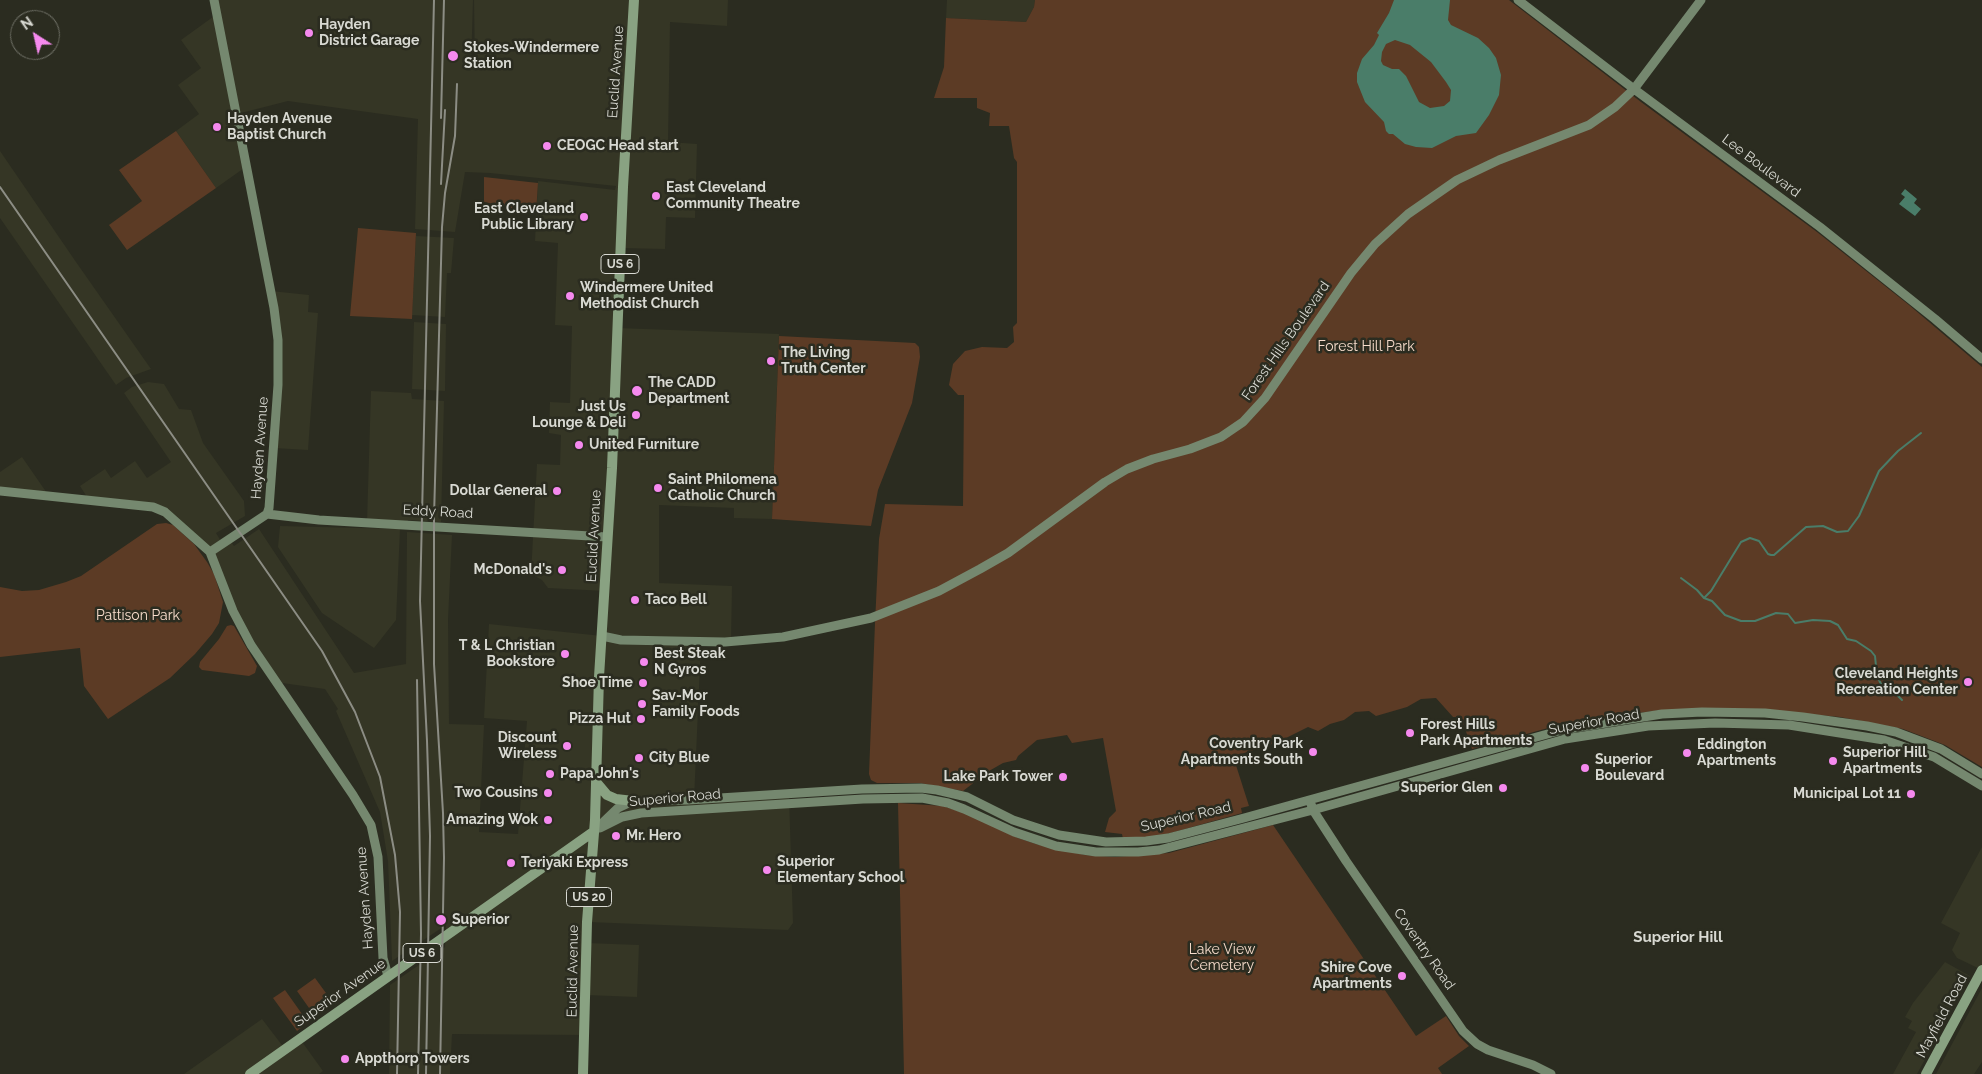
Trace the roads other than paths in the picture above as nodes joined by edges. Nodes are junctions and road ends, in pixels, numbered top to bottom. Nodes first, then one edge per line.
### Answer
1 (214, 0) edge
2 (634, 0) edge
3 (1518, 0) edge
4 (1701, 0) edge
5 (1634, 89) junction
6 (1982, 359) edge
7 (0, 491) edge
8 (267, 514) junction
9 (607, 537) junction
10 (210, 552) junction
11 (602, 636) junction
12 (1915, 738) junction
13 (1912, 748) junction
14 (1976, 774) edge
15 (596, 782) junction
16 (1982, 786) edge
17 (1310, 799) junction
18 (633, 801) junction
19 (1313, 810) junction
20 (1011, 825) junction
21 (593, 832) junction
22 (1059, 835) junction
23 (1056, 846) junction
24 (1982, 970) edge
25 (388, 976) junction
26 (250, 1074) edge
27 (583, 1074) edge
28 (1551, 1074) edge
29 (1926, 1074) edge

1 - 8 street, Hayden Avenue
2 - 9 main road, Euclid Avenue / US 6
3 - 5 street, Lee Boulevard
4 - 5 street, Forest Hills Boulevard
5 - 6 street, Lee Boulevard
5 - 11 street, Forest Hills Boulevard
7 - 10 street
8 - 9 street, Eddy Road
8 - 10 street, Hayden Avenue
9 - 11 main road, Euclid Avenue / US 6
10 - 25 street, Hayden Avenue
11 - 15 main road, Euclid Avenue / US 6
12 - 13 street
12 - 14 street, Superior Road
12 - 17 street, Superior Road
13 - 14 street, Superior Road
13 - 19 street, Superior Road
14 - 16 street, Superior Road
15 - 18 main road
15 - 21 main road, Euclid Avenue / US 6
17 - 19 street, Coventry Road
17 - 22 street, Superior Road
18 - 20 street, Superior Road
18 - 21 street, Superior Road
19 - 23 street, Superior Road
19 - 28 street, Coventry Road
20 - 21 street, Superior Road
20 - 22 street, Superior Road
20 - 23 street, Superior Road
21 - 25 main road, Superior Avenue / US 6
21 - 27 main road, Euclid Avenue / US 20
22 - 23 street
24 - 29 main road, Mayfield Road
25 - 26 main road, Superior Avenue / US 6

